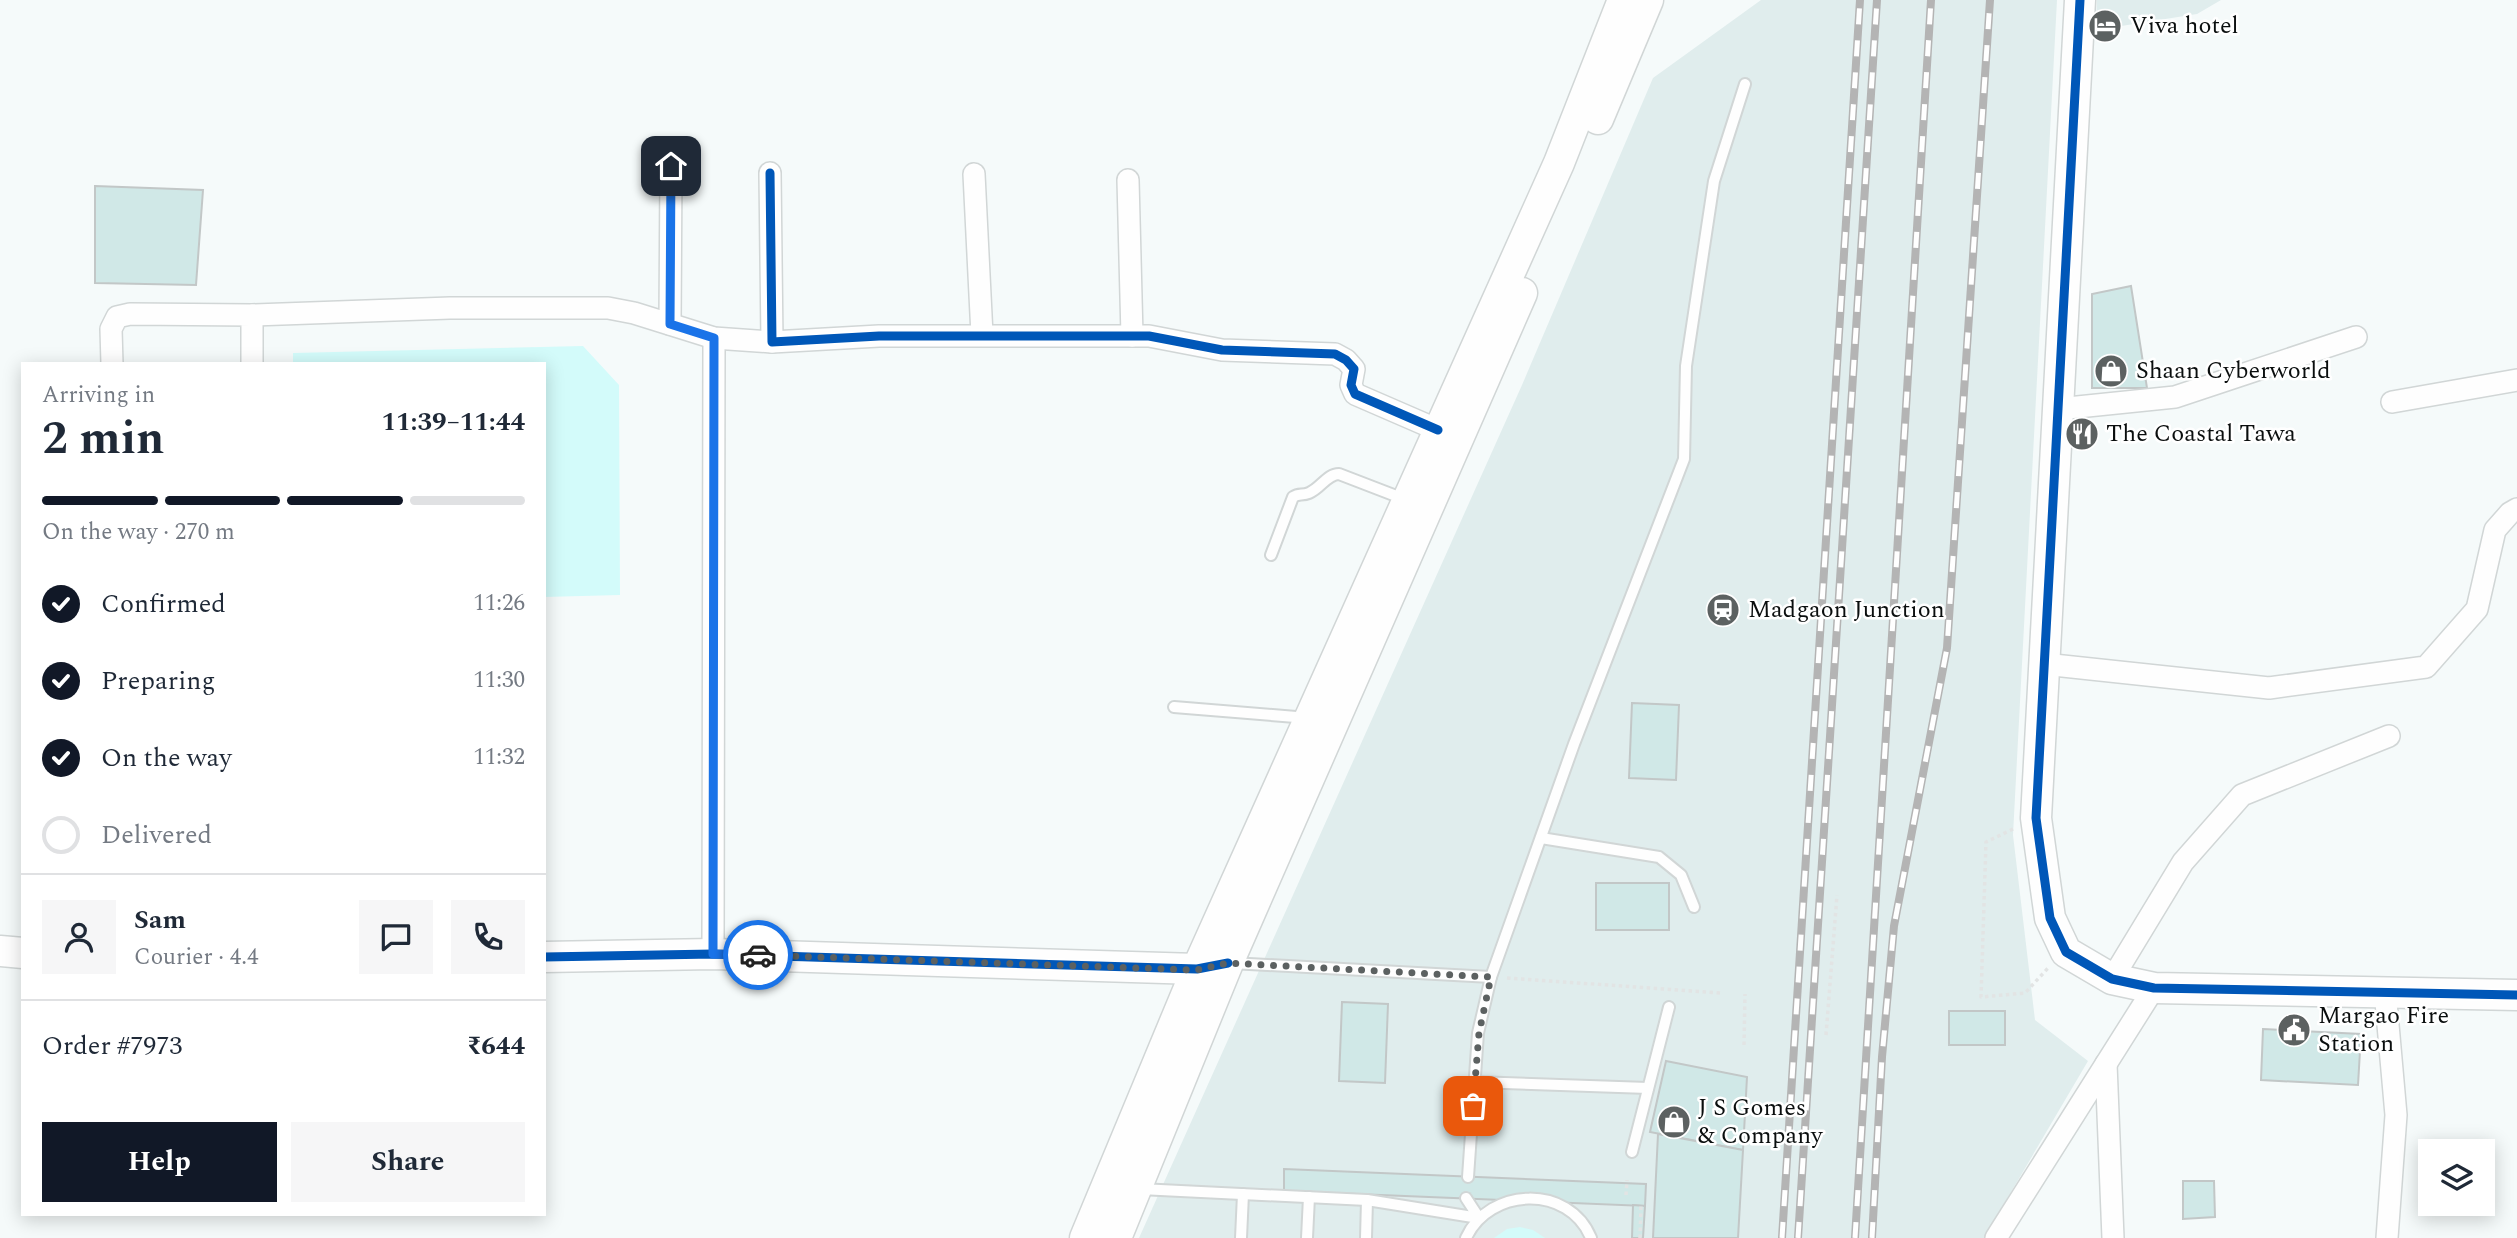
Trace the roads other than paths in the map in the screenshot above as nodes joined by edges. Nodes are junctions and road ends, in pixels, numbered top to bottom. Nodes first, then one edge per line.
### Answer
1 (1623, 0) edge
2 (1648, 0) edge
3 (2080, 0) edge
4 (1745, 84) dead end
5 (671, 166) dead end
6 (770, 173) dead end
7 (974, 174) dead end
8 (1128, 180) dead end
9 (252, 315) junction
10 (670, 324) junction
11 (982, 335) junction
12 (1132, 336) junction
13 (2356, 337) dead end
14 (714, 338) junction
15 (772, 342) junction
16 (112, 362) edge
17 (252, 362) edge
18 (2517, 380) edge
19 (2392, 402) dead end
20 (2058, 409) junction
21 (1438, 430) junction
22 (1407, 500) junction
23 (2517, 509) edge
24 (1271, 555) dead end
25 (2044, 664) junction
26 (1174, 707) dead end
27 (1311, 718) junction
28 (2389, 736) dead end
29 (1541, 838) junction
30 (1256, 868) junction
31 (1694, 907) dead end
32 (0, 951) edge
33 (21, 953) edge
34 (713, 954) junction
35 (546, 957) edge
36 (1228, 963) junction
37 (1197, 970) junction
38 (1491, 977) junction
39 (2112, 979) junction
40 (2154, 988) junction
41 (2385, 991) junction
42 (2517, 995) edge
43 (1669, 1007) dead end
44 (2106, 1064) junction
45 (1475, 1082) junction
46 (1648, 1088) junction
47 (1632, 1152) dead end
48 (1468, 1177) dead end
49 (1124, 1184) junction
50 (1243, 1194) junction
51 (1309, 1197) junction
52 (1466, 1198) dead end
53 (1367, 1200) junction
54 (1479, 1218) junction
55 (1085, 1238) edge
56 (1116, 1238) edge
57 (1241, 1238) edge
58 (1307, 1238) edge
59 (1366, 1238) edge
60 (1466, 1238) edge
61 (1591, 1238) edge
62 (1996, 1238) edge
63 (2113, 1238) edge
64 (2387, 1238) edge

1 - 21 main road
2 - 30 main road
3 - 20 main road
4 - 29 lane
5 - 10 street
6 - 15 street
7 - 11 street
8 - 12 street
9 - 10 street
9 - 16 street
9 - 17 street
10 - 14 street
11 - 12 street
11 - 15 street
12 - 21 street
13 - 20 street
14 - 15 street
14 - 34 street
18 - 19 street
20 - 25 main road
21 - 22 main road
22 - 24 lane
22 - 27 main road
23 - 25 street
25 - 39 main road
26 - 27 lane
27 - 30 main road
28 - 39 street
29 - 31 lane
29 - 38 lane
30 - 36 main road
30 - 37 main road
32 - 33 main road
34 - 35 main road
34 - 37 main road
36 - 37 main road
36 - 38 lane
36 - 49 main road
37 - 49 main road
38 - 45 lane
39 - 40 main road
40 - 41 main road
40 - 44 street
41 - 42 main road
41 - 64 street
43 - 46 lane
44 - 62 street
44 - 63 street
45 - 46 lane
45 - 48 lane
46 - 47 lane
49 - 50 lane
49 - 55 main road
49 - 56 main road
50 - 51 lane
50 - 57 lane
51 - 53 lane
51 - 58 lane
52 - 54 lane
53 - 54 lane
53 - 59 lane
54 - 60 lane
54 - 61 lane

